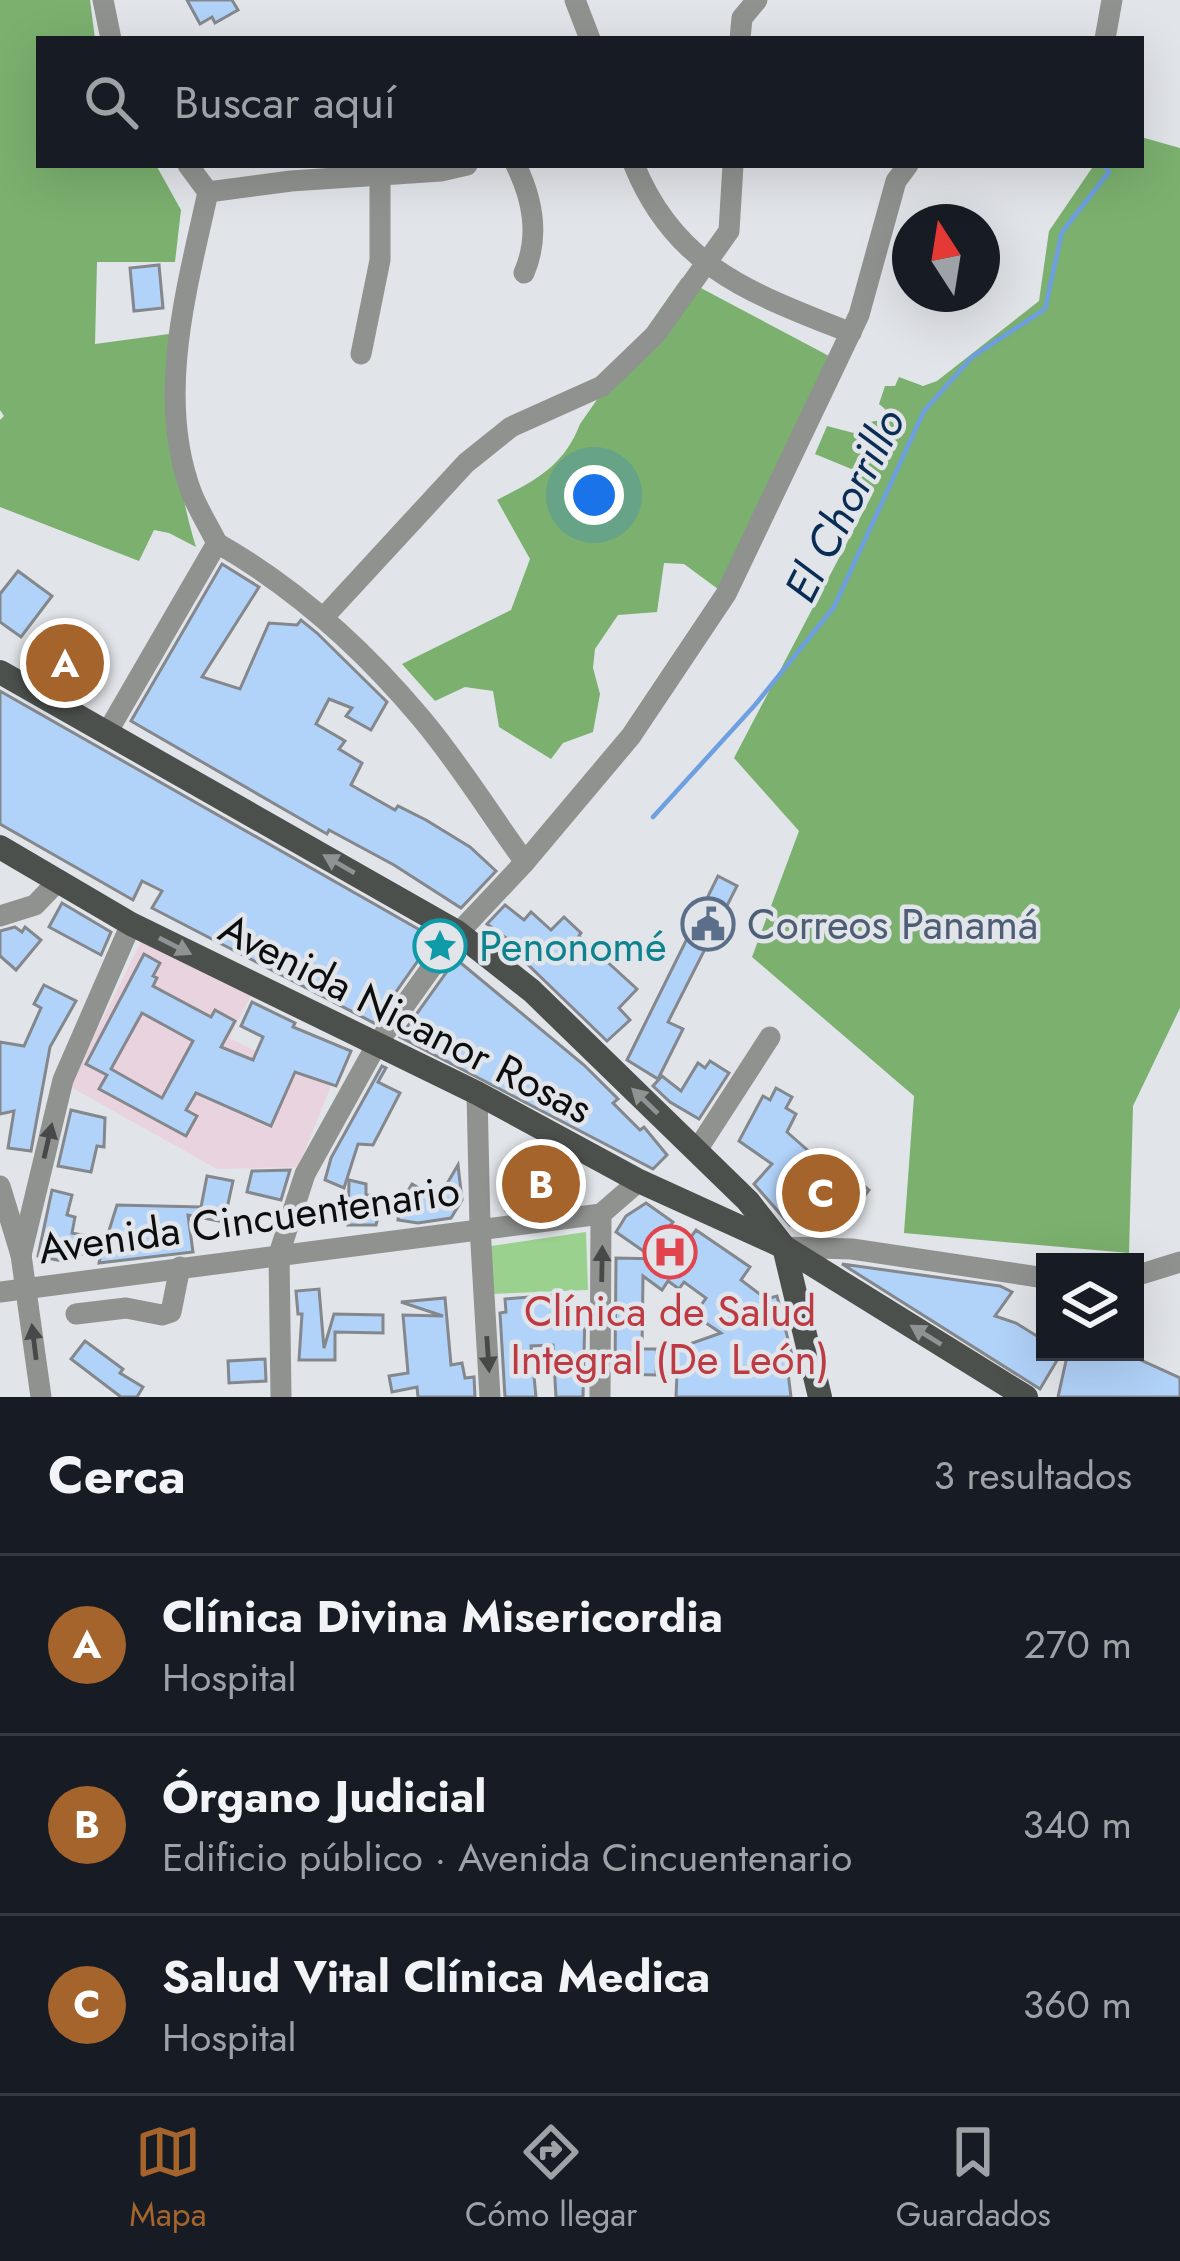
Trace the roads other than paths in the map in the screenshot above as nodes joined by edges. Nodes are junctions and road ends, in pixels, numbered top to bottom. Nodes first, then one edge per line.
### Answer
1 (103, 0) edge
2 (575, 0) edge
3 (757, 0) edge
4 (1112, 0) edge
5 (109, 36) edge
6 (589, 36) edge
7 (740, 36) edge
8 (1106, 36) edge
9 (190, 168) edge
10 (454, 168) edge
11 (517, 168) edge
12 (635, 168) edge
13 (733, 168) edge
14 (906, 168) edge
15 (383, 171) edge
16 (208, 192) junction
17 (706, 264) junction
18 (524, 273) dead end
19 (850, 333) junction
20 (362, 354) dead end
21 (217, 543) junction
22 (323, 618) junction
23 (0, 672) edge
24 (108, 730) junction
25 (0, 847) edge
26 (525, 862) junction
27 (59, 880) junction
28 (0, 916) edge
29 (131, 924) junction
30 (457, 932) junction
31 (770, 1037) dead end
32 (377, 1044) junction
33 (477, 1093) junction
34 (697, 1150) junction
35 (639, 1181) junction
36 (0, 1186) edge
37 (601, 1214) junction
38 (480, 1227) junction
39 (784, 1246) junction
40 (279, 1254) junction
41 (21, 1255) junction
42 (1180, 1262) edge
43 (180, 1267) junction
44 (1144, 1273) edge
45 (1036, 1277) edge
46 (27, 1288) junction
47 (0, 1292) edge
48 (76, 1314) dead end
49 (41, 1397) edge
50 (281, 1397) edge
51 (490, 1397) edge
52 (600, 1397) edge
53 (820, 1397) edge
54 (1026, 1397) edge

1 - 5 street
2 - 6 street
3 - 7 street
4 - 8 street
9 - 16 street
10 - 15 street
11 - 18 street
12 - 17 street
13 - 17 street
14 - 19 street
15 - 16 street
15 - 20 street
16 - 21 street
17 - 19 street
17 - 22 street
19 - 26 street
21 - 22 street
21 - 24 street
22 - 26 street
23 - 24 main road
30 -> 24 main road
25 - 27 main road, Avenida Nicanor Rosas
26 - 30 street
27 - 28 street
27 - 29 main road, Avenida Nicanor Rosas
29 -> 32 main road, Avenida Nicanor Rosas
41 -> 29 street
30 - 32 street
34 -> 30 main road
31 - 34 street
32 - 33 main road, Avenida Nicanor Rosas
32 - 40 street
33 - 35 main road, Avenida Nicanor Rosas
33 - 38 street
34 - 39 main road
35 - 37 street
35 - 39 main road, Avenida Nicanor Rosas
36 - 41 street
37 - 38 street, Avenida Cincuentenario
52 -> 37 street
38 - 40 street, Avenida Cincuentenario
38 -> 51 street
39 - 45 street
39 - 53 main road
54 -> 39 main road
40 - 43 street, Avenida Cincuentenario
40 - 50 street
41 - 46 street
42 - 44 street
43 - 46 street, Avenida Cincuentenario
43 - 48 street
46 - 47 street, Avenida Cincuentenario
49 -> 46 street

